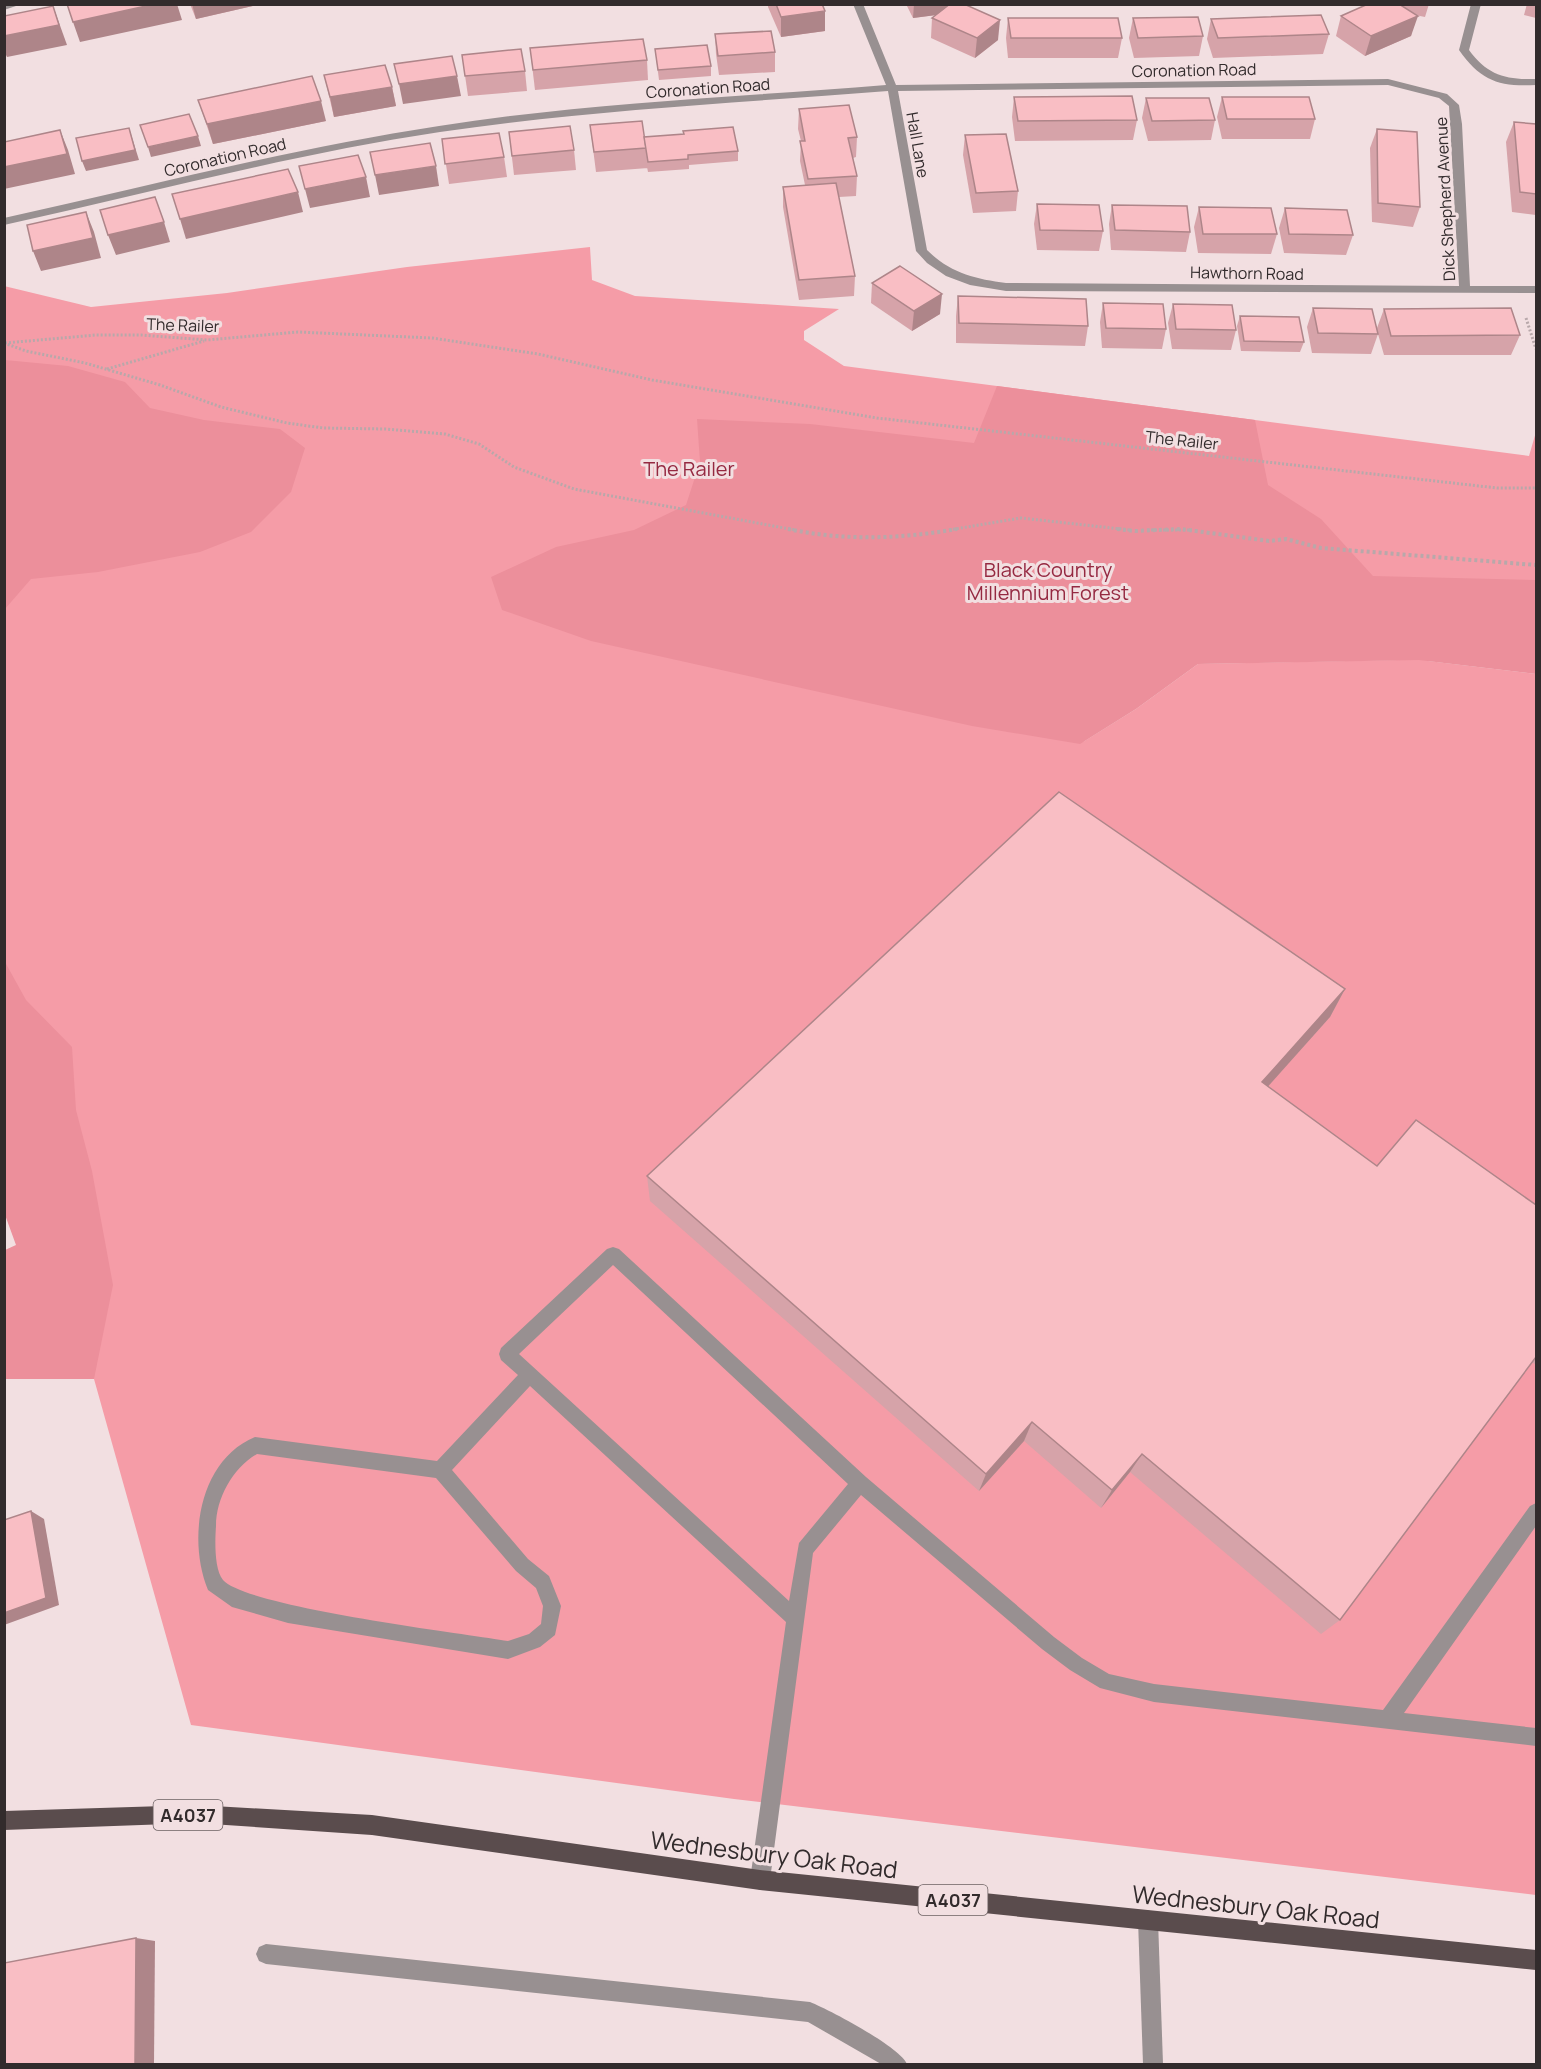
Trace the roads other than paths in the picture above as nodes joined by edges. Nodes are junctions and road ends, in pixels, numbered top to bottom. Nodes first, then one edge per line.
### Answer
1 (17, 4) edge
2 (858, 4) edge
3 (1476, 4) edge
4 (4, 7) edge
5 (1536, 82) edge
6 (892, 88) junction
7 (1423, 89) joint
8 (4, 222) edge
9 (958, 278) joint
10 (1536, 290) edge
11 (1465, 291) junction
12 (529, 1375) junction
13 (440, 1470) junction
14 (860, 1483) junction
15 (1536, 1512) edge
16 (796, 1619) junction
17 (1389, 1719) junction
18 (1536, 1737) edge
19 (4, 1821) edge
20 (760, 1880) junction
21 (1148, 1920) junction
22 (266, 1954) dead end
23 (1536, 1960) edge
24 (897, 2064) edge
25 (1153, 2064) edge

1 - 4 street
2 - 6 street, Hall Lane
3 - 5 street
6 - 7 street, Coronation Road
6 - 8 street, Coronation Road
6 - 9 street, Hall Lane
7 - 11 street, Dick Shepherd Avenue
9 - 11 street, Hawthorn Road
10 - 11 street, Hawthorn Road
12 - 13 street
12 - 14 street
12 - 16 street
13 - 13 street
14 - 16 street
14 - 17 street
15 - 17 street
16 - 20 street
17 - 18 street
19 - 20 main road, Wednesbury Oak Road / A4037
20 - 21 main road, Wednesbury Oak Road / A4037
21 - 23 main road, Wednesbury Oak Road / A4037
21 - 25 street
22 - 24 street

